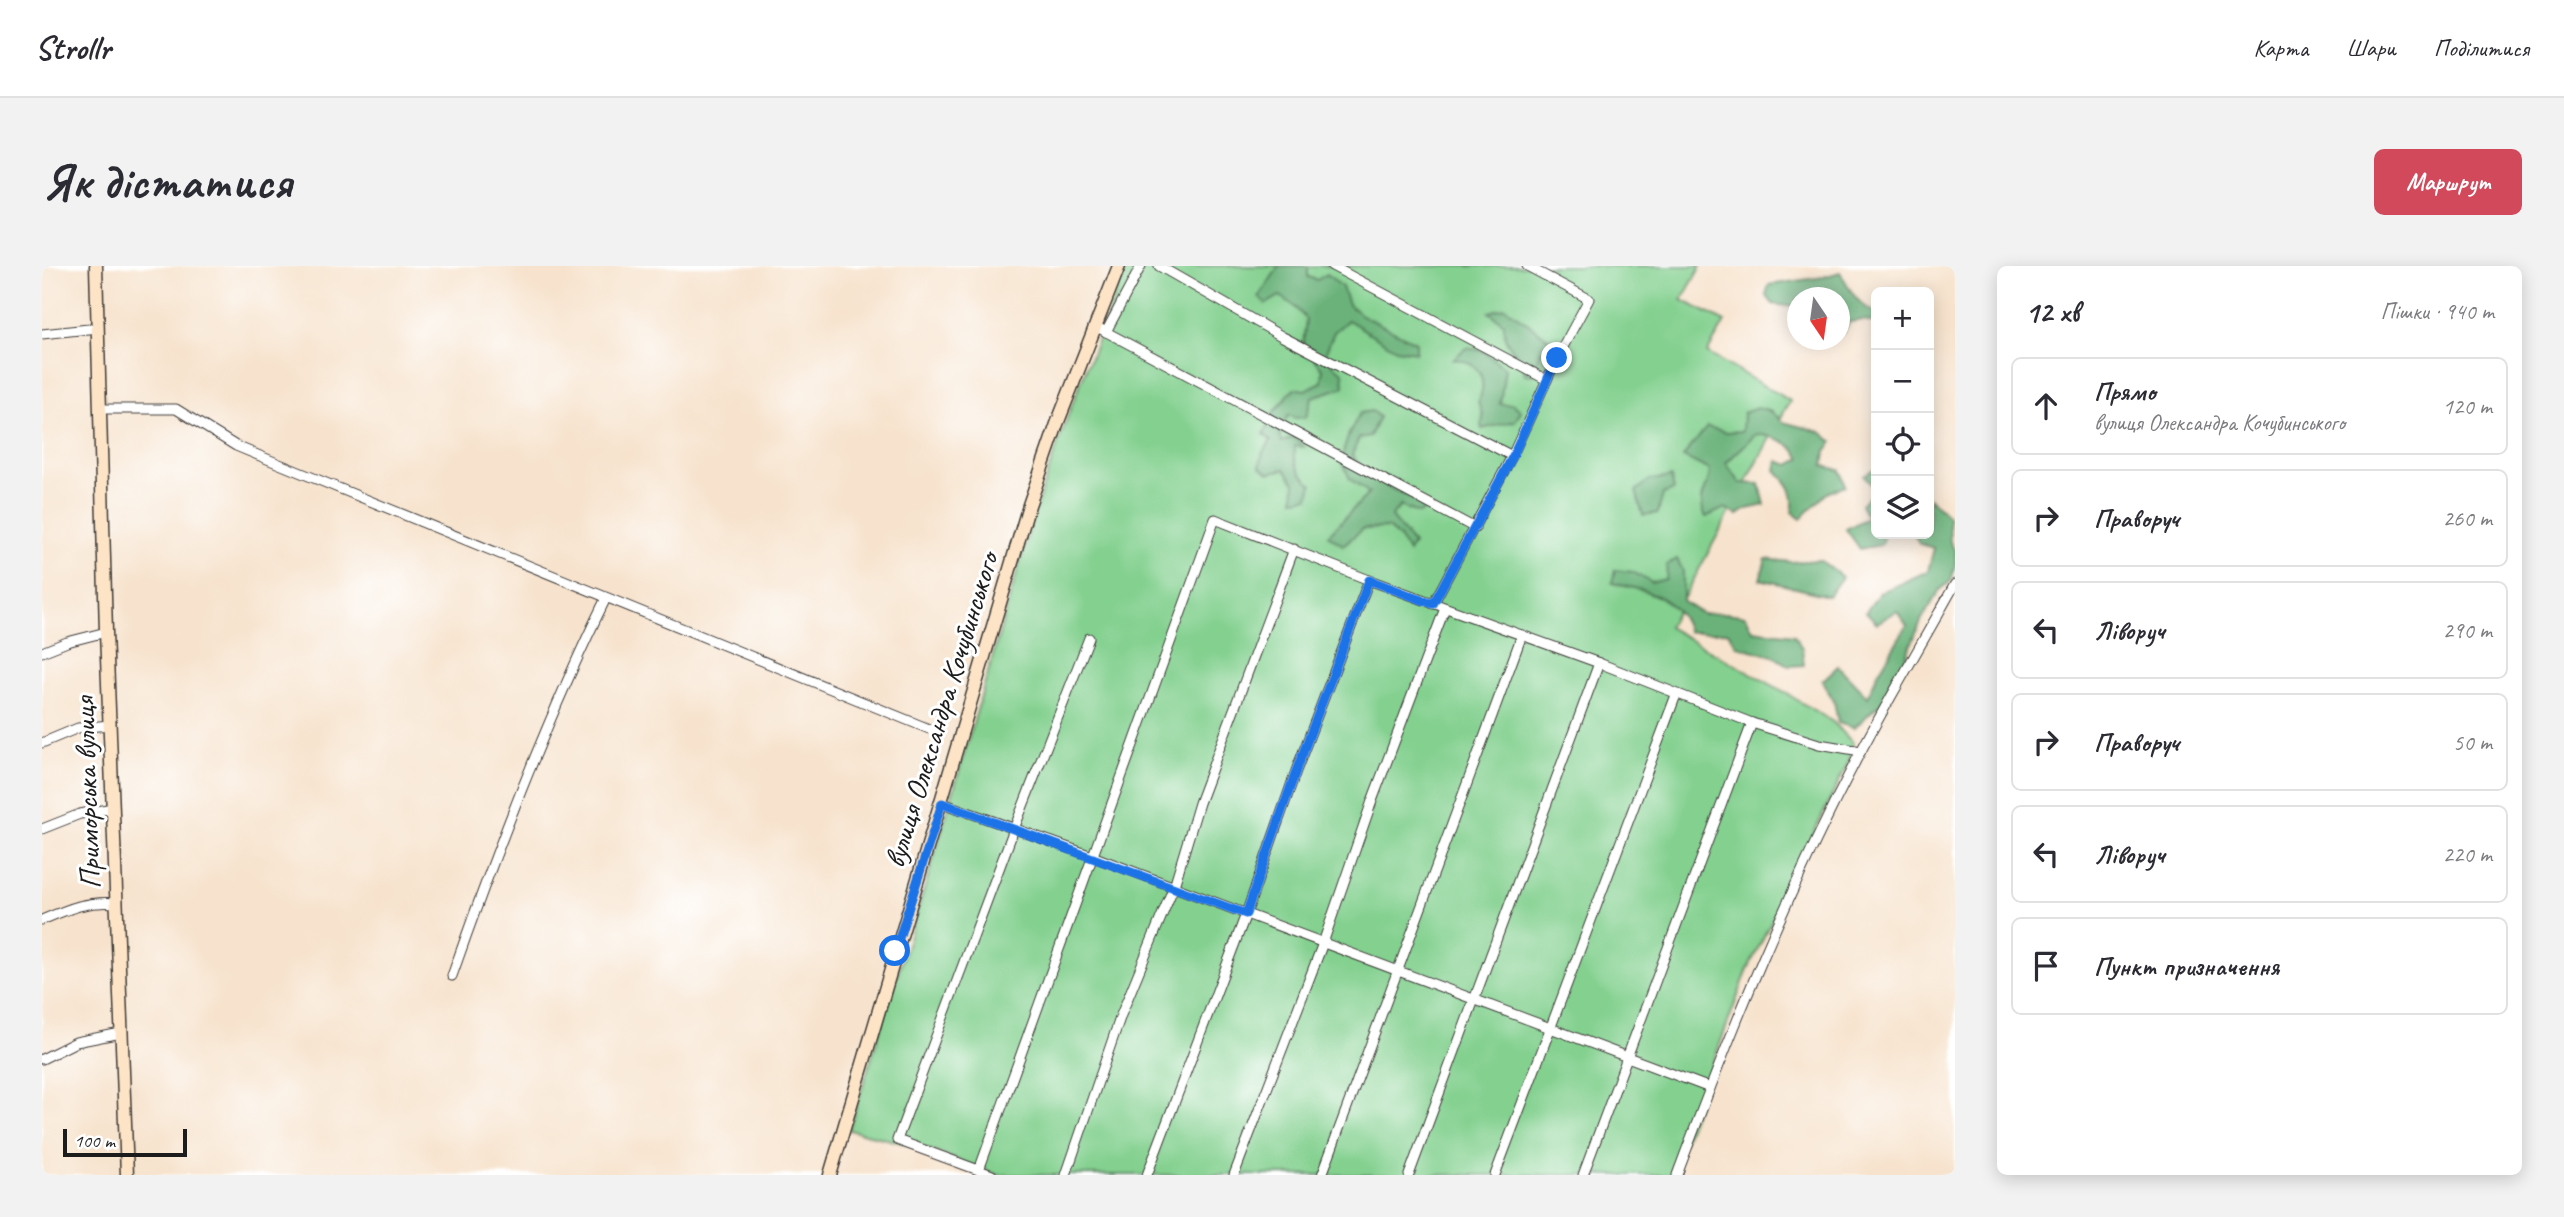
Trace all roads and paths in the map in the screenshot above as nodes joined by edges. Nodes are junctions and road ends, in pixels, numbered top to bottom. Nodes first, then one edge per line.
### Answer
1 (96, 266) edge
2 (1119, 266) edge
3 (1142, 266) edge
4 (1159, 266) edge
5 (1332, 266) edge
6 (1528, 266) edge
7 (98, 328) junction
8 (1101, 329) junction
9 (42, 334) edge
10 (1546, 380) junction
11 (99, 409) junction
12 (1513, 456) junction
13 (1475, 528) junction
14 (1294, 549) junction
15 (1369, 580) junction
16 (1955, 584) edge
17 (606, 598) junction
18 (1433, 604) junction
19 (1444, 608) junction
20 (106, 632) junction
21 (1522, 635) junction
22 (1089, 638) dead end
23 (42, 652) edge
24 (1599, 663) junction
25 (1676, 695) junction
26 (1752, 723) junction
27 (110, 725) junction
28 (939, 733) dead end
29 (42, 743) edge
30 (1861, 751) junction
31 (942, 803) junction
32 (113, 808) junction
33 (1014, 829) junction
34 (42, 830) edge
35 (1092, 856) junction
36 (1174, 886) junction
37 (117, 903) junction
38 (1246, 914) junction
39 (42, 920) edge
40 (1323, 943) junction
41 (1399, 971) junction
42 (452, 976) dead end
43 (1474, 998) junction
44 (1550, 1028) junction
45 (121, 1033) junction
46 (1626, 1056) junction
47 (42, 1059) edge
48 (1710, 1088) junction
49 (979, 1170) junction
50 (127, 1175) edge
51 (830, 1175) edge
52 (992, 1175) edge
53 (1066, 1175) edge
54 (1147, 1175) edge
55 (1234, 1175) edge
56 (1322, 1175) edge
57 (1409, 1175) edge
58 (1495, 1175) edge
59 (1583, 1175) edge
60 (1677, 1175) edge

1 - 7 street, Приморська вулиця
2 - 8 street, вулиця Олександра Кочубинського
3 - 8 street
4 - 12 street
5 - 10 street
6 - 10 street
7 - 9 street
7 - 11 street, Приморська вулиця
8 - 13 street
8 - 31 street, вулиця Олександра Кочубинського
10 - 12 street
11 - 17 street
11 - 20 street, Приморська вулиця
12 - 13 street
13 - 18 street
14 - 15 street
14 - 35 street
14 - 36 street
15 - 18 street
15 - 38 street
16 - 30 street
17 - 28 street
17 - 42 street
18 - 19 street
19 - 21 street
19 - 40 street
20 - 23 street
20 - 27 street, Приморська вулиця
21 - 24 street
21 - 41 street
22 - 33 street
24 - 25 street
24 - 43 street
25 - 26 street
25 - 44 street
26 - 30 street
26 - 46 street
27 - 29 street
27 - 32 street, Приморська вулиця
30 - 48 street
31 - 33 street
31 - 51 street, вулиця Олександра Кочубинського
32 - 34 street
32 - 37 street, Приморська вулиця
33 - 35 street
33 - 49 street
35 - 36 street
35 - 49 street
36 - 38 street
36 - 53 street
37 - 39 street
37 - 45 street, Приморська вулиця
38 - 40 street
38 - 54 street
40 - 41 street
40 - 55 street
41 - 43 street
41 - 56 street
43 - 44 street
43 - 57 street
44 - 46 street
44 - 58 street
45 - 47 street
45 - 50 street, Приморська вулиця
46 - 48 street
46 - 59 street
48 - 60 street
49 - 52 street

